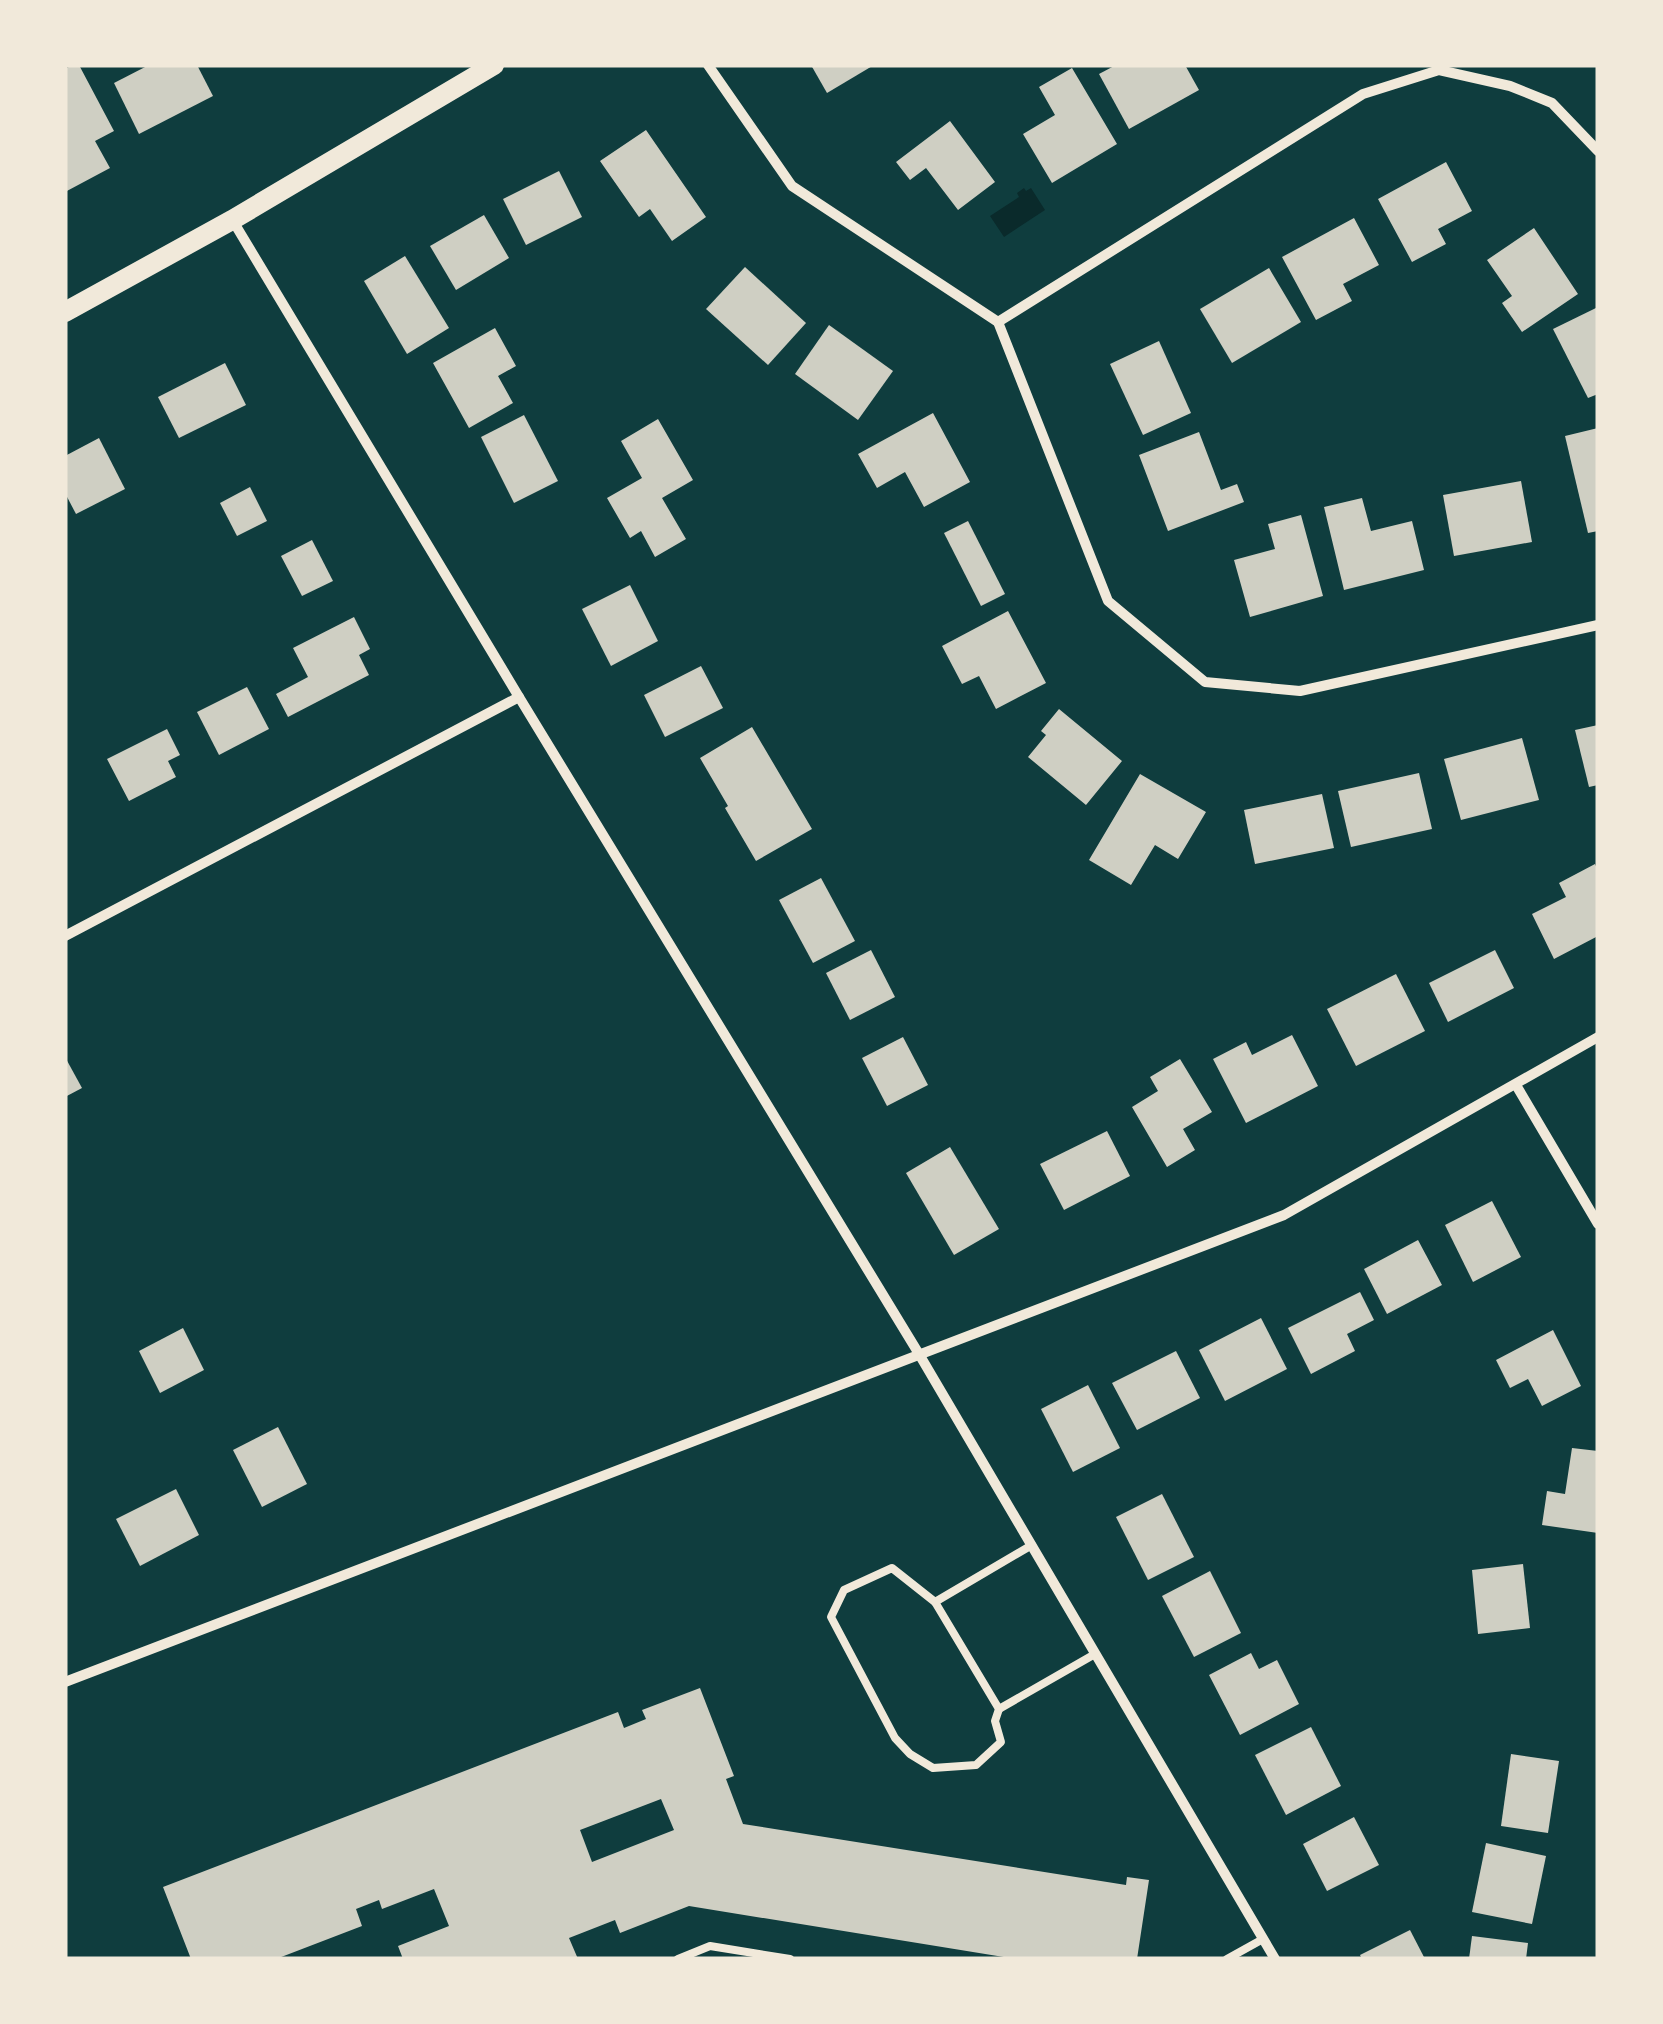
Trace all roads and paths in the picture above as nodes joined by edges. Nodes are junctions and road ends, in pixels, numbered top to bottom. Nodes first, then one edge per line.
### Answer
1 (494, 65) edge
2 (708, 65) edge
3 (1598, 151) edge
4 (232, 220) junction
5 (65, 312) edge
6 (998, 322) junction
7 (1598, 626) edge
8 (518, 698) junction
9 (65, 936) edge
10 (1598, 1037) edge
11 (1516, 1085) junction
12 (1598, 1224) edge
13 (919, 1354) junction
14 (1032, 1545) junction
15 (935, 1602) junction
16 (1095, 1654) junction
17 (65, 1682) edge
18 (999, 1709) junction
19 (1263, 1939) junction
20 (678, 1959) edge
21 (790, 1959) edge
22 (1227, 1959) edge
23 (1274, 1959) edge

1 - 4 main road
2 - 6 street
3 - 6 street
4 - 5 main road
4 - 8 street
6 - 7 street
8 - 9 street
8 - 13 street
10 - 11 street
11 - 12 street
11 - 13 street
13 - 14 street
13 - 17 street
14 - 15 lane
14 - 16 street
15 - 18 lane
15 - 18 lane
16 - 18 lane
16 - 19 street
19 - 22 lane
19 - 23 street
20 - 21 lane

